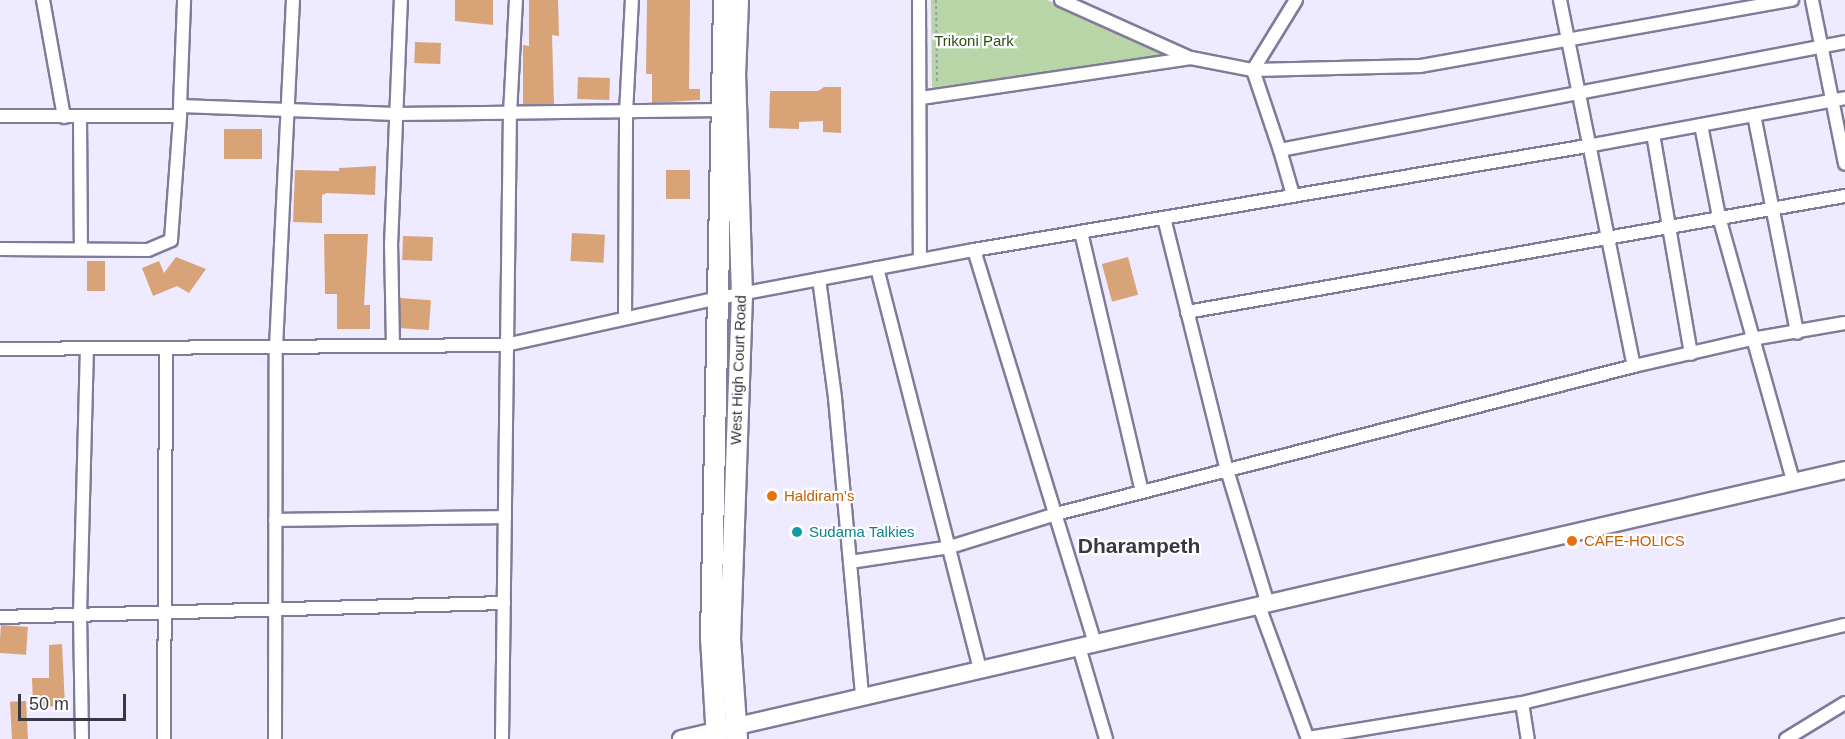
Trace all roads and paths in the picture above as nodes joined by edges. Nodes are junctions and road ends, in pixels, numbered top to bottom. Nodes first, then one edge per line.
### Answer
1 (43, 0) edge
2 (184, 0) edge
3 (293, 0) edge
4 (401, 0) edge
5 (516, 0) edge
6 (632, 0) edge
7 (724, 0) edge
8 (738, 0) edge
9 (919, 0) edge
10 (936, 0) edge
11 (1061, 0) edge
12 (1296, 0) edge
13 (1560, 0) edge
14 (1792, 0) edge
15 (1812, 0) edge
16 (1568, 42) junction
17 (1845, 42) edge
18 (1821, 46) junction
19 (1191, 58) junction
20 (1253, 70) junction
21 (937, 88) dead end
22 (1577, 93) junction
23 (921, 99) junction
24 (1839, 99) edge
25 (722, 110) junction
26 (180, 111) junction
27 (288, 112) junction
28 (626, 113) junction
29 (396, 114) junction
30 (510, 114) junction
31 (0, 116) edge
32 (1754, 116) junction
33 (64, 117) junction
34 (80, 117) junction
35 (1701, 125) junction
36 (1653, 134) junction
37 (1587, 146) junction
38 (1280, 150) junction
39 (1845, 164) edge
40 (1293, 195) junction
41 (1845, 196) edge
42 (1770, 208) junction
43 (1164, 218) junction
44 (1719, 218) junction
45 (1671, 226) junction
46 (1081, 232) junction
47 (1606, 237) junction
48 (0, 249) edge
49 (81, 249) junction
50 (974, 250) junction
51 (920, 260) junction
52 (877, 268) junction
53 (819, 279) junction
54 (742, 294) junction
55 (719, 298) junction
56 (1187, 312) junction
57 (625, 318) junction
58 (1845, 323) edge
59 (1797, 333) junction
60 (1752, 339) junction
61 (505, 345) junction
62 (393, 346) junction
63 (276, 347) junction
64 (87, 348) junction
65 (166, 348) junction
66 (0, 349) edge
67 (1691, 354) junction
68 (1634, 366) junction
69 (1227, 470) junction
70 (1845, 470) edge
71 (1793, 481) junction
72 (1142, 492) junction
73 (1056, 514) junction
74 (505, 517) junction
75 (275, 520) junction
76 (950, 547) junction
77 (850, 562) junction
78 (504, 603) junction
79 (1264, 604) junction
80 (275, 608) junction
81 (165, 611) junction
82 (80, 614) junction
83 (0, 616) edge
84 (1845, 625) edge
85 (1087, 645) junction
86 (981, 670) junction
87 (862, 696) junction
88 (1522, 703) junction
89 (1845, 703) edge
90 (736, 732) edge
91 (716, 734) edge
92 (82, 739) edge
93 (164, 739) edge
94 (275, 739) edge
95 (501, 739) edge
96 (681, 739) edge
97 (1106, 739) edge
98 (1308, 739) edge
99 (1528, 739) edge
100 (1786, 739) edge

1 - 33 street
2 - 26 street
3 - 27 street
4 - 29 street
5 - 30 street
6 - 28 street
7 - 25 main road, West High Court Road
8 - 54 main road, West High Court Road
9 - 23 street
10 - 21 path
11 - 19 street
12 - 20 street
13 - 16 street
14 - 16 street
15 - 18 street
16 - 20 street
16 - 22 street
17 - 18 street
18 - 22 street
18 - 24 street
19 - 20 street
19 - 23 street
20 - 38 street
22 - 37 street
22 - 38 street
23 - 51 street
24 - 32 street
24 - 39 street
25 - 28 street
25 - 55 main road, West High Court Road
26 - 27 street
26 - 34 street
26 - 49 street
27 - 29 street
27 - 63 street
28 - 30 street
28 - 57 street
29 - 30 street
29 - 62 street
30 - 61 street
31 - 33 street
32 - 35 street
32 - 42 street
33 - 34 street
34 - 49 street
35 - 36 street
35 - 44 street
36 - 37 street
36 - 45 street
37 - 40 street
37 - 47 street
38 - 40 street
40 - 43 street
41 - 42 street
42 - 44 street
42 - 59 street
43 - 46 street
43 - 56 street
44 - 45 street
44 - 60 street
45 - 47 street
45 - 67 street
46 - 50 street
46 - 72 street
47 - 56 street
47 - 68 street
48 - 49 street
50 - 51 street
50 - 73 street
51 - 52 street
52 - 53 street
52 - 76 street
53 - 54 street
53 - 77 street
54 - 55 street
54 - 90 main road, West High Court Road
55 - 57 street
55 - 91 main road, West High Court Road
56 - 69 street
57 - 61 street
58 - 59 street
59 - 60 street
60 - 67 street
60 - 71 street
61 - 62 street
61 - 74 street
62 - 63 street
63 - 65 street
63 - 75 street
64 - 65 street
64 - 66 street
64 - 82 street
65 - 81 street
67 - 68 street
68 - 69 street
69 - 72 street
69 - 79 street
70 - 71 street
71 - 79 street
72 - 73 street
73 - 76 street
73 - 85 street
74 - 75 street
74 - 78 street
75 - 80 street
76 - 77 street
76 - 86 street
77 - 87 street
78 - 80 street
78 - 95 street
79 - 85 street
79 - 98 street
80 - 81 street
80 - 94 street
81 - 82 street
81 - 93 street
82 - 83 street
82 - 92 street
84 - 88 street
85 - 86 street
85 - 97 street
86 - 87 street
87 - 90 street
88 - 98 street
88 - 99 street
89 - 100 street
90 - 91 street
91 - 96 street

